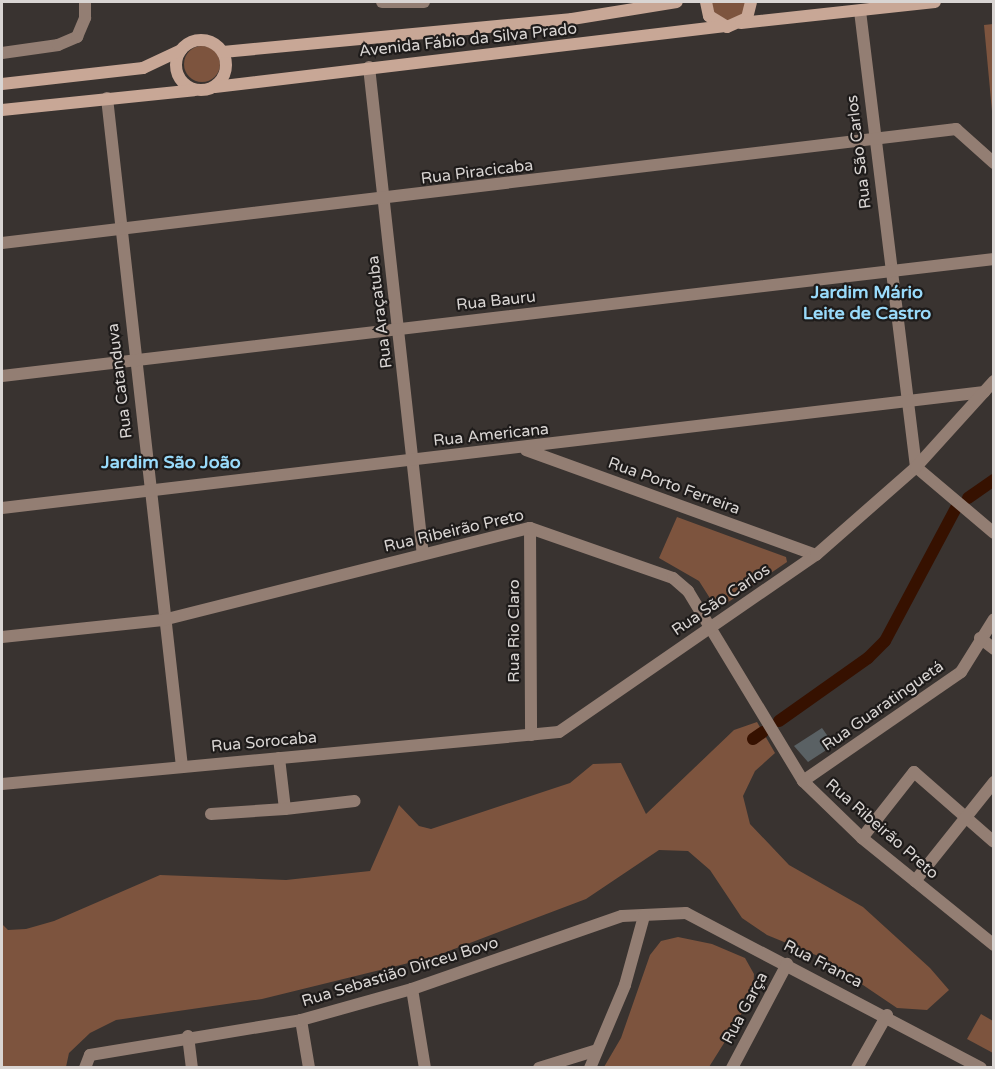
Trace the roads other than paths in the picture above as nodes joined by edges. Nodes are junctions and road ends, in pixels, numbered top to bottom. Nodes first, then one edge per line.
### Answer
1 (85, 2) edge
2 (382, 2) edge
3 (424, 2) edge
4 (677, 2) edge
5 (706, 2) edge
6 (751, 2) edge
7 (935, 2) edge
8 (860, 10) junction
9 (741, 23) junction
10 (725, 26) junction
11 (181, 50) junction
12 (223, 52) junction
13 (2, 53) edge
14 (369, 68) junction
15 (2, 84) edge
16 (215, 87) junction
17 (194, 90) junction
18 (107, 98) junction
19 (2, 110) edge
20 (873, 143) junction
21 (993, 163) edge
22 (383, 199) junction
23 (120, 229) junction
24 (2, 243) edge
25 (993, 259) edge
26 (890, 273) junction
27 (398, 329) junction
28 (134, 360) junction
29 (2, 376) edge
30 (993, 381) edge
31 (984, 392) junction
32 (904, 399) junction
33 (522, 449) junction
34 (413, 459) junction
35 (916, 467) junction
36 (150, 490) junction
37 (2, 508) edge
38 (530, 528) junction
39 (993, 533) edge
40 (423, 553) junction
41 (816, 555) junction
42 (993, 619) edge
43 (163, 620) junction
44 (712, 627) junction
45 (2, 637) edge
46 (980, 638) junction
47 (993, 649) edge
48 (531, 735) junction
49 (279, 758) junction
50 (182, 767) junction
51 (803, 781) junction
52 (993, 782) edge
53 (2, 784) edge
54 (355, 801) dead end
55 (285, 808) junction
56 (211, 814) dead end
57 (965, 818) junction
58 (862, 838) junction
59 (993, 842) edge
60 (915, 882) junction
61 (644, 916) junction
62 (993, 945) edge
63 (787, 964) junction
64 (412, 989) junction
65 (887, 1015) junction
66 (301, 1020) junction
67 (188, 1036) junction
68 (597, 1050) junction
69 (86, 1068) edge
70 (192, 1068) edge
71 (309, 1068) edge
72 (425, 1068) edge
73 (539, 1068) edge
74 (590, 1068) edge
75 (732, 1068) edge
76 (857, 1068) edge
77 (981, 1068) edge

1 - 13 street
2 - 3 street
4 - 12 main road, Avenida Fábio da Silva Prado
5 - 10 main road
6 - 9 main road
7 - 8 main road
8 - 9 main road
8 - 20 street, Rua São Carlos
9 - 10 main road, Avenida Fábio da Silva Prado
10 - 14 main road, Avenida Fábio da Silva Prado
11 - 12 main road
11 - 15 main road
11 - 17 main road
12 - 16 main road
14 - 16 main road, Avenida Fábio da Silva Prado
14 - 22 street, Rua Araçatuba
16 - 17 main road
17 - 18 main road
18 - 19 main road
18 - 23 street, Rua Catanduva
20 - 21 street, Rua Piracicaba
20 - 22 street, Rua Piracicaba
20 - 26 street, Rua São Carlos
22 - 23 street, Rua Piracicaba
22 - 27 street, Rua Araçatuba
23 - 24 street, Rua Piracicaba
23 - 28 street, Rua Catanduva
25 - 26 street, Rua Bauru
26 - 27 street, Rua Bauru
26 - 32 street, Rua São Carlos
27 - 28 street, Rua Bauru
27 - 34 street, Rua Araçatuba
28 - 29 street, Rua Bauru
28 - 36 street, Rua Catanduva
30 - 31 street, Rua São Carlos
31 - 32 street, Rua Americana
31 - 35 street, Rua São Carlos
32 - 33 street, Rua Americana
32 - 35 street, Rua São Carlos
33 - 34 street, Rua Americana
33 - 41 street, Rua Porto Ferreira
34 - 36 street, Rua Americana
34 - 40 street, Rua Araçatuba
35 - 39 street
35 - 41 street, Rua São Carlos
36 - 37 street, Rua Americana
36 - 43 street, Rua Catanduva
38 - 40 street, Rua Ribeirão Preto
38 - 44 street, Rua Ribeirão Preto
38 - 48 street, Rua Rio Claro
40 - 43 street, Rua Ribeirão Preto
41 - 44 street, Rua São Carlos
42 - 46 street, Rua Guaratinguetá
43 - 45 street, Rua Ribeirão Preto
43 - 50 street, Rua Catanduva
44 - 48 street, Rua São Carlos
44 - 51 street, Rua Ribeirão Preto
46 - 47 street
46 - 51 street, Rua Guaratinguetá
48 - 49 street, Rua Sorocaba
49 - 50 street, Rua Sorocaba
49 - 55 street
50 - 53 street, Rua Sorocaba
51 - 58 street, Rua Ribeirão Preto
52 - 57 street
54 - 55 street
55 - 56 street
57 - 58 street
57 - 59 street
57 - 60 street
58 - 60 street, Rua Ribeirão Preto
60 - 62 street, Rua Ribeirão Preto
61 - 63 street, Rua Franca
61 - 64 street, Rua Sebastião Dirceu Bovo
61 - 68 street
63 - 65 street, Rua Franca
63 - 75 street, Rua Garça
64 - 66 street, Rua Sebastião Dirceu Bovo
64 - 72 street
65 - 76 street
65 - 77 street, Rua Franca
66 - 67 street, Rua Sebastião Dirceu Bovo
66 - 71 street
67 - 69 street, Rua Sebastião Dirceu Bovo
67 - 70 street
68 - 73 street
68 - 74 street

